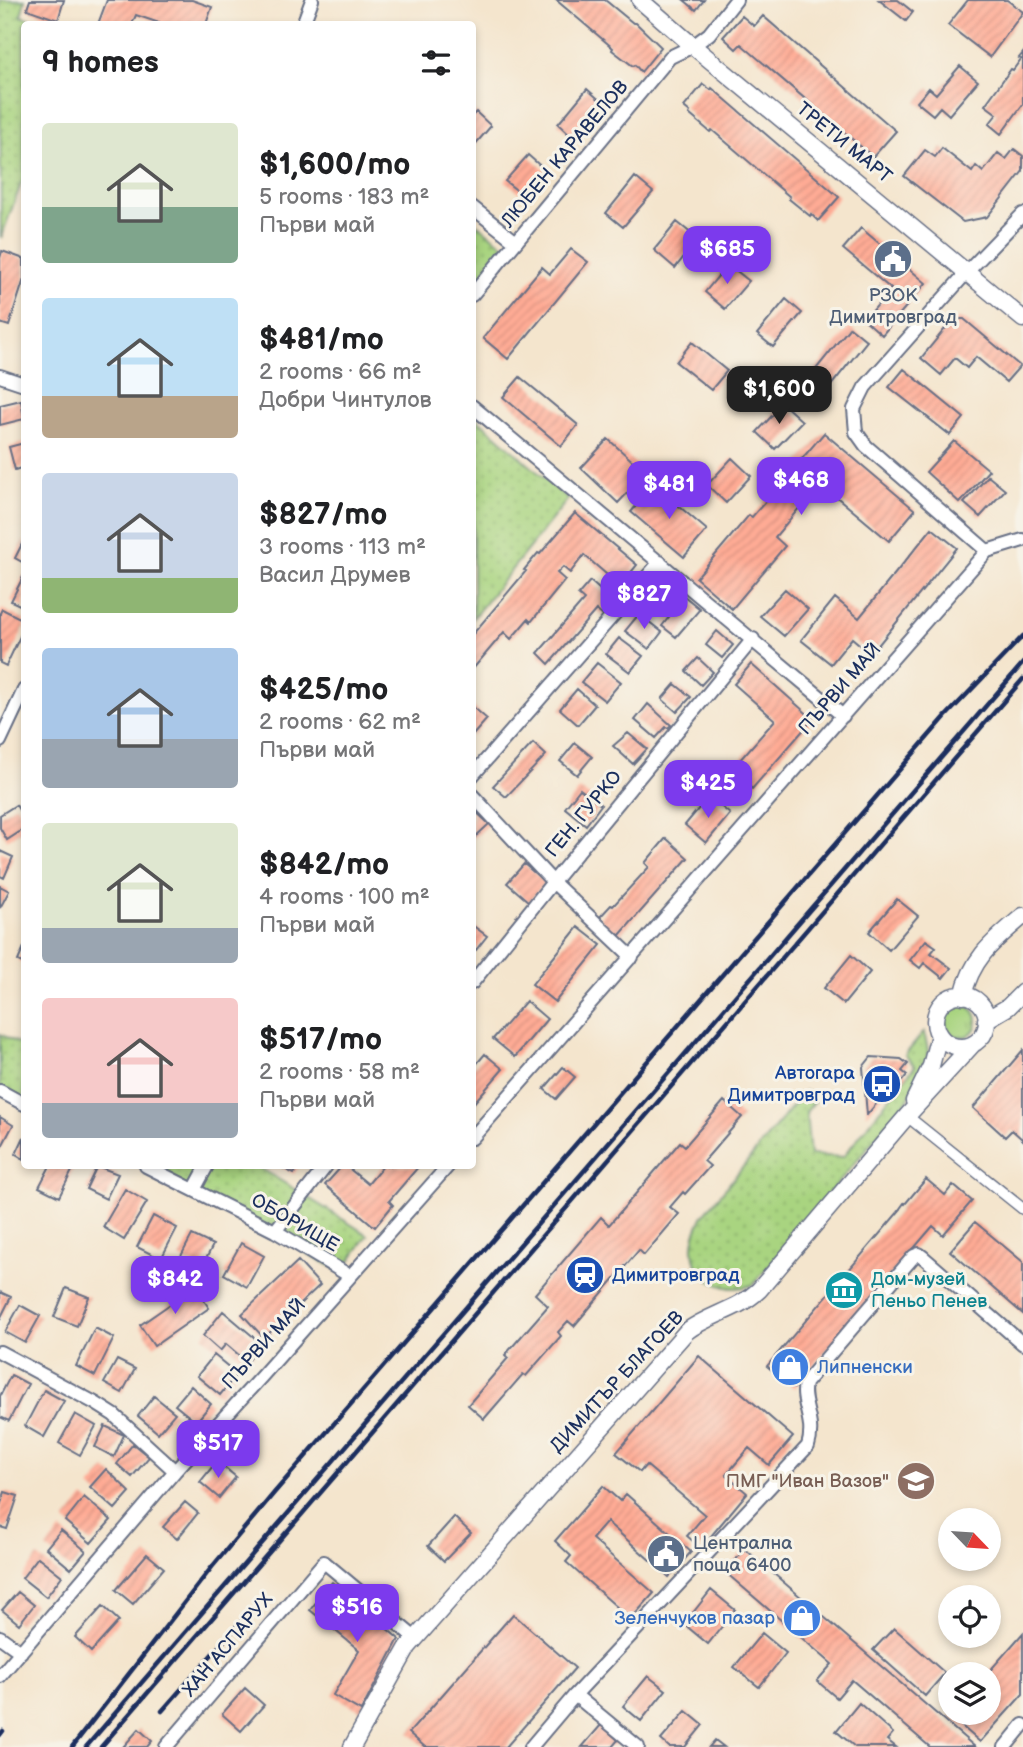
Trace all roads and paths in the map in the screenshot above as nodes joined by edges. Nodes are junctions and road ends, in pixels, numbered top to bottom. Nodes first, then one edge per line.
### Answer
1 (312, 0) edge
2 (640, 0) edge
3 (736, 0) edge
4 (304, 21) edge
5 (693, 46) junction
6 (476, 210) edge
7 (1023, 214) edge
8 (516, 242) junction
9 (967, 272) junction
10 (476, 290) edge
11 (1023, 319) edge
12 (0, 376) edge
13 (21, 383) edge
14 (476, 409) edge
15 (1023, 540) edge
16 (987, 551) junction
17 (660, 562) junction
18 (752, 639) junction
19 (21, 696) edge
20 (843, 716) junction
21 (0, 741) edge
22 (476, 771) edge
23 (476, 799) edge
24 (553, 882) junction
25 (1023, 916) edge
26 (632, 957) junction
27 (476, 977) edge
28 (1023, 992) edge
29 (963, 996) junction
30 (986, 1020) junction
31 (939, 1035) junction
32 (973, 1044) junction
33 (0, 1091) edge
34 (21, 1102) edge
35 (907, 1116) junction
36 (476, 1133) edge
37 (152, 1169) edge
38 (205, 1169) edge
39 (324, 1169) edge
40 (445, 1169) edge
41 (194, 1190) junction
42 (1023, 1209) edge
43 (275, 1231) junction
44 (350, 1276) junction
45 (1023, 1344) edge
46 (0, 1352) edge
47 (175, 1471) junction
48 (0, 1637) edge
49 (415, 1638) junction
50 (21, 1652) junction
51 (0, 1676) edge
52 (575, 1695) junction
53 (1023, 1725) edge
54 (166, 1747) edge
55 (352, 1747) edge
56 (531, 1747) edge
57 (638, 1747) edge
58 (1005, 1747) edge

1 - 4 street
2 - 5 street, ТРЕТИ МАРТ
3 - 5 street, ЛЮБЕН КАРАВЕЛОВ
5 - 8 street, ЛЮБЕН КАРАВЕЛОВ
5 - 9 street, ТРЕТИ МАРТ
6 - 8 street
7 - 9 street
8 - 10 street, ЛЮБЕН КАРАВЕЛОВ
9 - 11 street, ТРЕТИ МАРТ
9 - 16 street
12 - 13 street
14 - 17 street
15 - 16 street
16 - 20 street, ПЪРВИ МАЙ
17 - 18 street
17 - 22 street
18 - 20 street
18 - 24 street, ГЕН. ГУРКО
19 - 21 street
20 - 26 street, ПЪРВИ МАЙ
23 - 24 street
24 - 26 street
24 - 27 street, ГЕН. ГУРКО
25 - 29 street
26 - 36 street, ПЪРВИ МАЙ
28 - 30 street
29 - 30 street
29 - 31 street
30 - 32 street
31 - 32 street
31 - 35 street
32 - 35 street, ДИМИТЪР БЛАГОЕВ
33 - 34 street
35 - 42 street
35 - 49 street, ДИМИТЪР БЛАГОЕВ
37 - 41 street, ОБОРИЩЕ
38 - 41 street
39 - 43 street
40 - 44 street, ПЪРВИ МАЙ
41 - 43 street, ОБОРИЩЕ
43 - 44 street, ОБОРИЩЕ
44 - 47 street, ПЪРВИ МАЙ
45 - 52 street
46 - 47 street
47 - 50 street, ПЪРВИ МАЙ
48 - 50 street
49 - 54 street, ХАН АСПАРУХ
49 - 55 street, ДИМИТЪР БЛАГОЕВ
50 - 51 street, ПЪРВИ МАЙ
52 - 56 street
52 - 57 street
53 - 58 street

